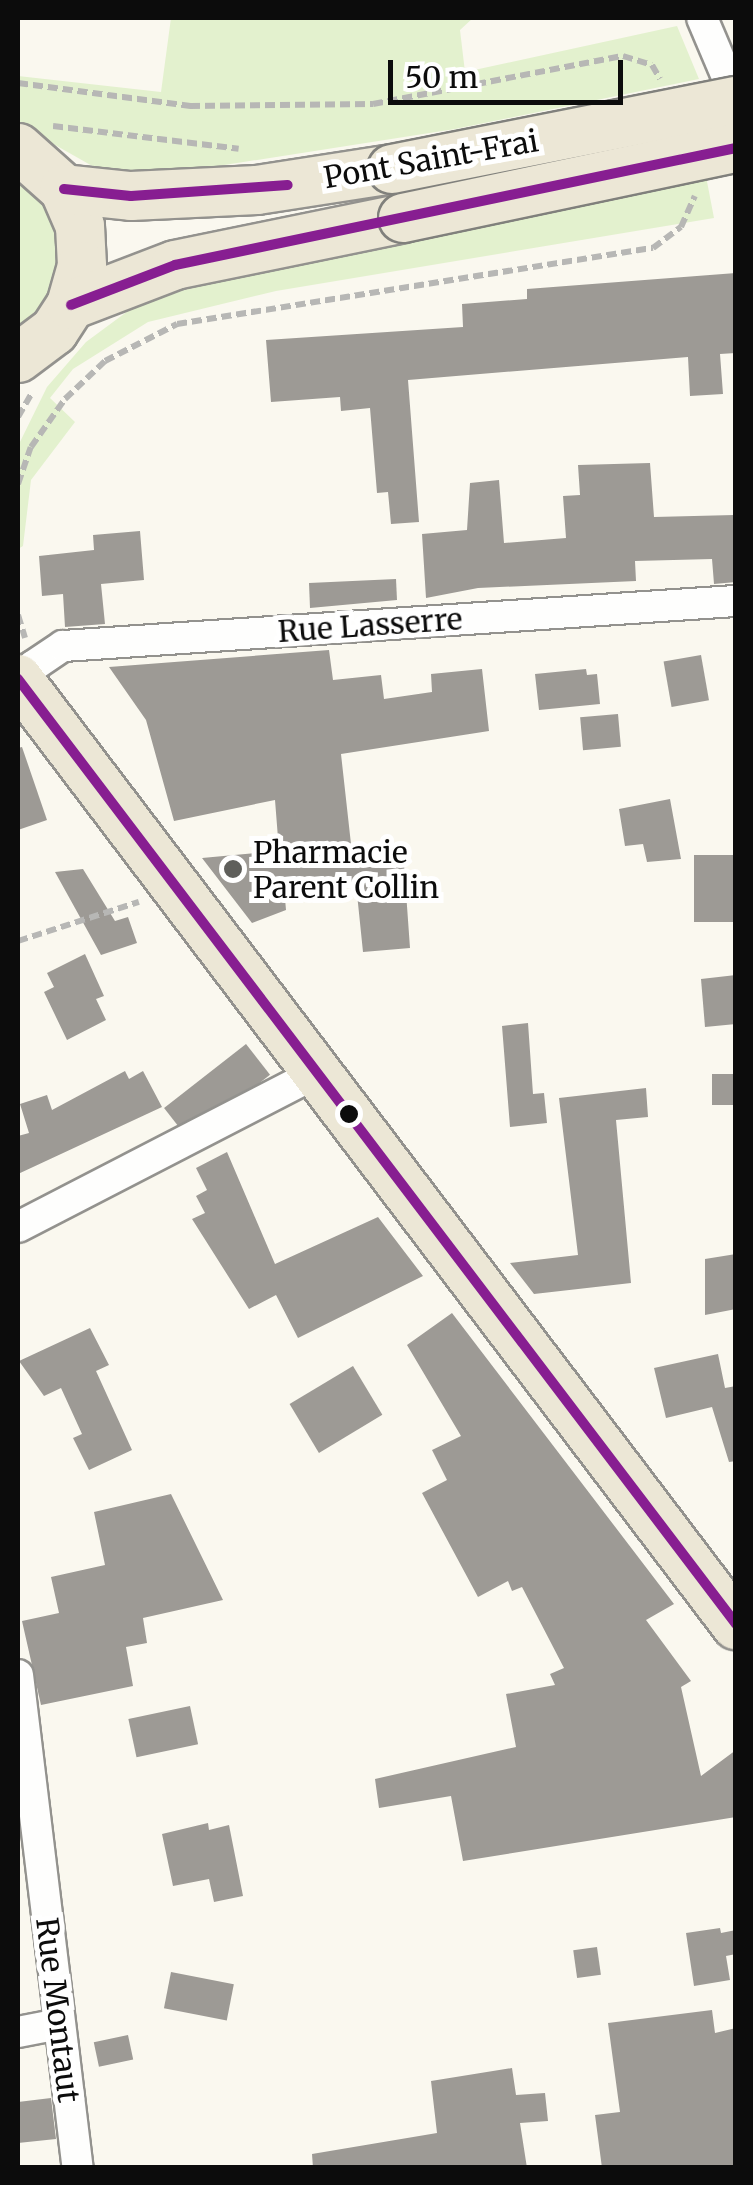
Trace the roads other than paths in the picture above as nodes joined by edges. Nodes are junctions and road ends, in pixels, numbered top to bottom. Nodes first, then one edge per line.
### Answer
1 (702, 18) edge
2 (736, 100) edge
3 (28, 136) edge
4 (736, 148) edge
5 (64, 189) junction
6 (71, 305) junction
7 (18, 358) edge
8 (736, 601) edge
9 (20, 682) edge
10 (315, 1074) junction
11 (18, 1227) edge
12 (736, 1625) edge
13 (18, 1674) edge
14 (59, 2024) junction
15 (18, 2032) edge
16 (78, 2168) edge

1 - 2 street
2 - 5 main road, Pont Saint-Frai, bridge
3 - 5 main road
4 - 6 main road, Pont Saint-Frai, bridge
5 - 6 main road
6 - 7 main road
8 - 9 street, Rue Lasserre
9 - 10 main road
10 - 11 street
10 - 12 main road
13 - 14 street, Rue Montaut
14 - 15 street
14 - 16 street, Rue Montaut

